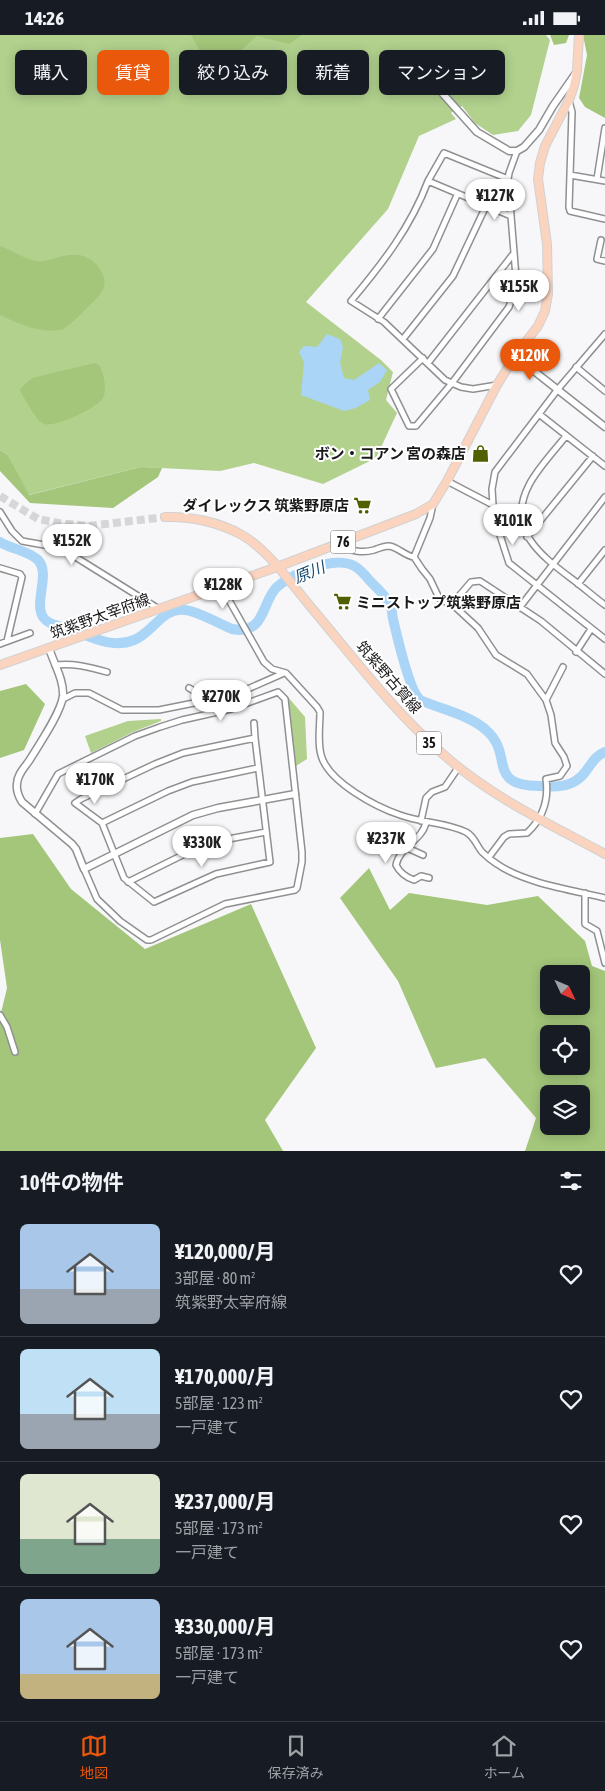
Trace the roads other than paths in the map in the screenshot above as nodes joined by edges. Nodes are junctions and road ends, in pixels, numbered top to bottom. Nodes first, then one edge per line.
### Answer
1 (580, 35) edge
2 (577, 71) junction
3 (443, 95) dead end
4 (569, 100) junction
5 (605, 127) edge
6 (517, 151) junction
7 (570, 175) junction
8 (508, 179) junction
9 (597, 179) junction
10 (428, 181) junction
11 (605, 181) edge
12 (457, 195) junction
13 (486, 206) junction
14 (510, 216) junction
15 (605, 219) edge
16 (601, 240) dead end
17 (514, 253) junction
18 (605, 261) edge
19 (378, 319) junction
20 (605, 334) edge
21 (403, 339) junction
22 (515, 356) junction
23 (423, 357) junction
24 (428, 363) junction
25 (576, 367) junction
26 (452, 383) junction
27 (497, 385) junction
28 (558, 389) junction
29 (605, 390) edge
30 (538, 414) junction
31 (605, 427) edge
32 (566, 436) junction
33 (593, 456) junction
34 (605, 466) edge
35 (447, 481) junction
36 (605, 497) edge
37 (433, 504) junction
38 (493, 505) junction
39 (0, 512) edge
40 (165, 517) tunnel mouth
41 (527, 537) junction
42 (341, 543) junction
43 (605, 550) edge
44 (414, 557) junction
45 (553, 565) junction
46 (0, 567) edge
47 (280, 570) junction
48 (578, 583) junction
49 (221, 586) junction
50 (536, 586) junction
51 (452, 603) junction
52 (604, 604) edge
53 (520, 607) junction
54 (159, 609) junction
55 (592, 629) junction
56 (30, 633) dead end
57 (605, 639) edge
58 (7, 641) junction
59 (0, 644) edge
60 (49, 648) junction
61 (576, 652) junction
62 (0, 665) edge
63 (55, 665) junction
64 (563, 667) dead end
65 (106, 672) dead end
66 (284, 673) junction
67 (605, 674) edge
68 (189, 688) dead end
69 (63, 699) junction
70 (209, 700) junction
71 (546, 700) junction
72 (254, 723) dead end
73 (255, 738) junction
74 (258, 768) junction
75 (458, 768) junction
76 (295, 794) junction
77 (263, 800) junction
78 (35, 814) junction
79 (539, 818) junction
80 (423, 821) junction
81 (102, 823) junction
82 (266, 832) junction
83 (392, 841) dead end
84 (406, 847) junction
85 (114, 854) junction
86 (605, 854) edge
87 (423, 855) dead end
88 (489, 857) junction
89 (84, 869) junction
90 (429, 878) dead end
91 (128, 882) junction
92 (584, 893) junction
93 (605, 897) edge
94 (605, 963) edge
95 (0, 1015) edge
96 (15, 1052) dead end

1 - 2 main road
2 - 4 main road
2 - 6 street
3 - 6 street
4 - 7 street
4 - 22 main road
5 - 9 street
6 - 8 street
7 - 9 street
7 - 15 street
8 - 10 street
8 - 14 street
9 - 11 street
10 - 12 street
10 - 19 street
12 - 13 street
12 - 19 street
13 - 14 street
13 - 21 street
14 - 17 street
16 - 18 street
17 - 24 street
17 - 26 street
19 - 21 street
20 - 25 street
21 - 23 street
22 - 27 main road
22 - 28 street
23 - 24 street
23 - 26 street
24 - 26 street
25 - 28 street
25 - 29 street
26 - 27 street
27 - 35 main road
28 - 30 street
28 - 31 street
30 - 32 street
30 - 38 street
32 - 33 street
32 - 41 street
33 - 34 street
33 - 41 street
35 - 37 main road
35 - 38 street
36 - 45 street
37 - 42 main road, 筑紫野太宰府線 / 76
37 - 44 street
38 - 50 street
39 - 54 street
40 - 47 main road, 筑紫野古賀線 / 35
41 - 45 street
42 - 44 street
42 - 47 main road, 筑紫野太宰府線 / 76
43 - 48 street
44 - 51 street
45 - 48 street
45 - 50 street
46 - 58 street
47 - 49 main road, 筑紫野太宰府線 / 76
47 - 75 main road, 筑紫野古賀線 / 35
48 - 52 street
49 - 54 main road, 筑紫野太宰府線 / 76
49 - 66 street
50 - 53 street
50 - 55 street
51 - 53 street
51 - 71 street
53 - 61 street
54 - 60 main road, 筑紫野太宰府線 / 76
55 - 57 street
55 - 61 street
56 - 58 street
58 - 59 street
60 - 62 main road, 筑紫野太宰府線 / 76
60 - 63 street
61 - 67 street
63 - 65 street
63 - 69 street
64 - 71 street
66 - 70 street
66 - 80 street
68 - 70 street
69 - 70 street
69 - 78 street
71 - 79 street
72 - 73 street
73 - 74 street
73 - 81 street
74 - 77 street
74 - 81 street
75 - 79 main road, 筑紫野古賀線 / 35
75 - 80 street
76 - 77 street
76 - 78 street
76 - 89 street
77 - 82 street
77 - 85 street
78 - 89 street
79 - 86 main road, 筑紫野古賀線 / 35
79 - 88 street
80 - 84 street
80 - 88 street
81 - 85 street
82 - 91 street
82 - 91 street
83 - 84 street
84 - 87 street
84 - 90 street
85 - 89 street
85 - 91 street
88 - 92 street
92 - 93 street
92 - 94 street
95 - 96 street

